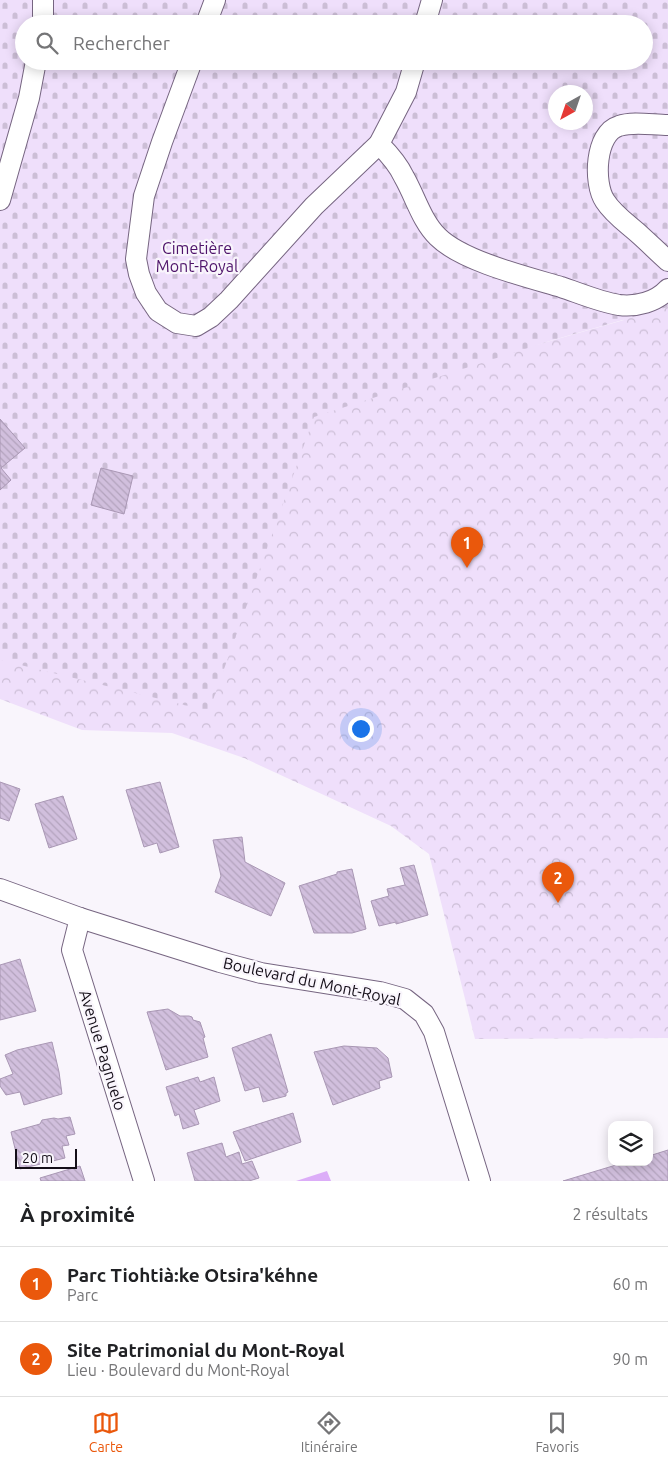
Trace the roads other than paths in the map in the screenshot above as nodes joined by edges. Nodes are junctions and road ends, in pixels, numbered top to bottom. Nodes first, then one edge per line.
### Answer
1 (43, 0) edge
2 (215, 0) edge
3 (432, 0) edge
4 (42, 15) edge
5 (209, 15) edge
6 (428, 15) edge
7 (34, 70) edge
8 (189, 70) edge
9 (412, 70) edge
10 (668, 125) edge
11 (379, 144) junction
12 (0, 200) edge
13 (668, 262) edge
14 (668, 289) edge
15 (0, 889) edge
16 (80, 918) junction
17 (144, 1181) edge
18 (480, 1181) edge

1 - 4 street
2 - 5 street
3 - 6 street
7 - 12 street
8 - 11 street
9 - 11 street
10 - 13 street
11 - 14 street
15 - 16 street, Boulevard du Mont-Royal
16 - 17 street, Avenue Pagnuelo
16 - 18 street, Boulevard du Mont-Royal

